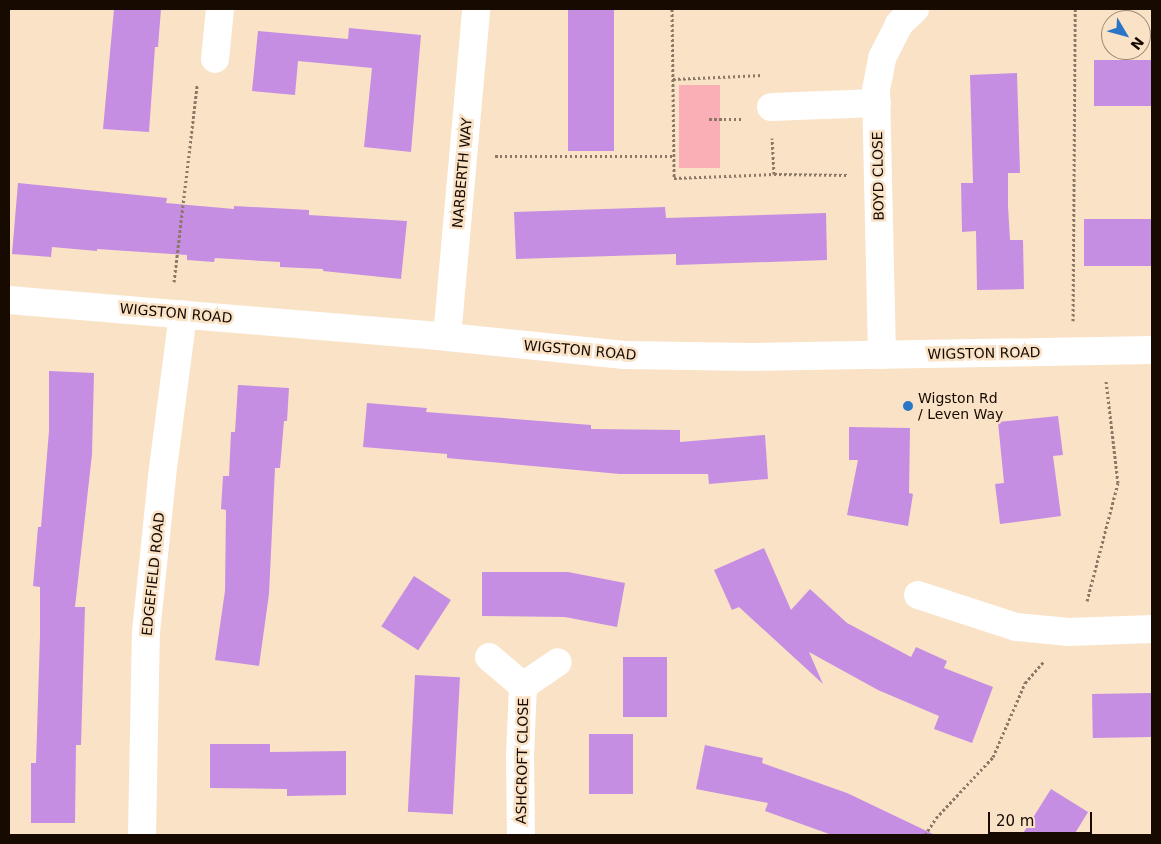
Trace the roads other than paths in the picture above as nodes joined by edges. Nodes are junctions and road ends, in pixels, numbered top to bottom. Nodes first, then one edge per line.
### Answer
1 (220, 9) edge
2 (476, 9) edge
3 (915, 9) edge
4 (215, 59) road end
5 (877, 103) junction
6 (771, 107) road end
7 (9, 300) edge
8 (177, 313) junction
9 (447, 337) junction
10 (1152, 350) edge
11 (882, 355) junction
12 (918, 595) dead end
13 (1152, 629) edge
14 (489, 658) dead end
15 (558, 662) dead end
16 (523, 686) junction
17 (142, 835) edge
18 (521, 835) edge

1 - 4 street
2 - 9 street, NARBERTH WAY
3 - 5 street, BOYD CLOSE
5 - 6 street
5 - 11 street, BOYD CLOSE
7 - 8 street, WIGSTON ROAD
8 - 9 street, WIGSTON ROAD
8 - 17 street, EDGEFIELD ROAD
9 - 11 street, WIGSTON ROAD
10 - 11 street, WIGSTON ROAD
12 - 13 street
14 - 16 street, ASHCROFT CLOSE
15 - 16 street, ASHCROFT CLOSE
16 - 18 street, ASHCROFT CLOSE

